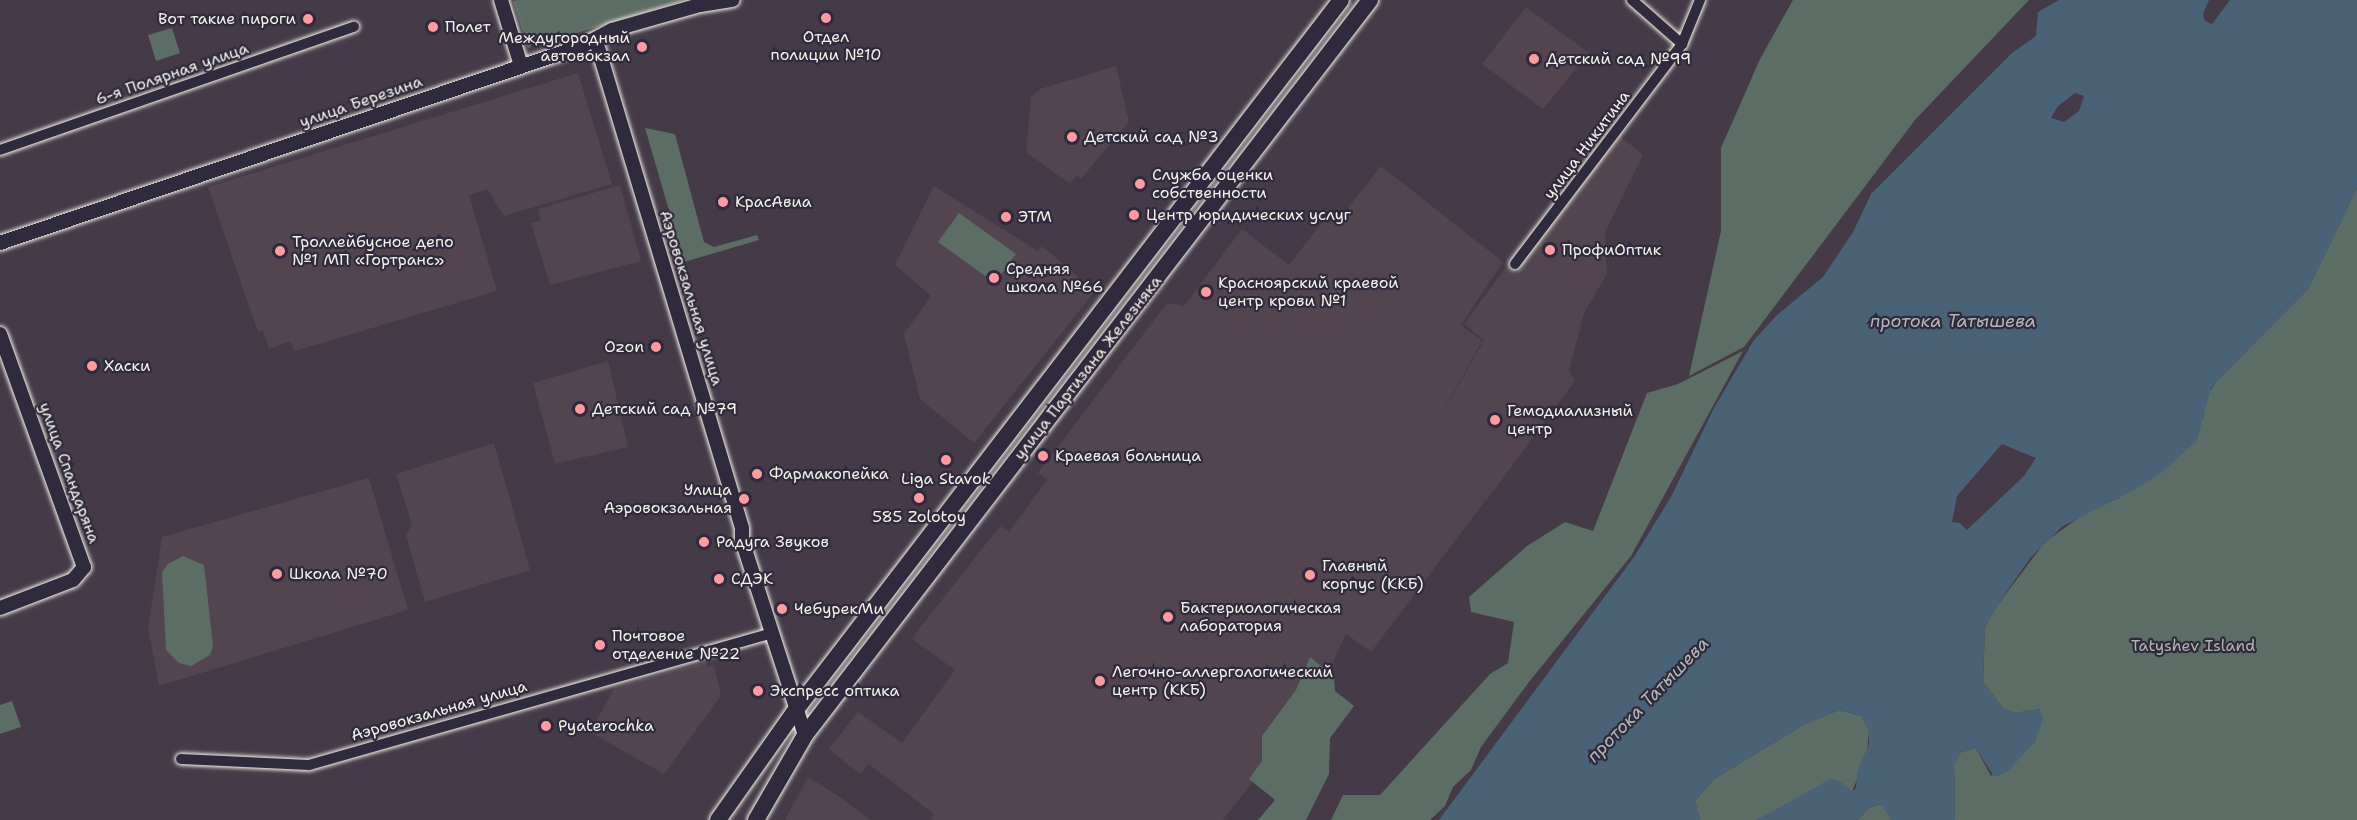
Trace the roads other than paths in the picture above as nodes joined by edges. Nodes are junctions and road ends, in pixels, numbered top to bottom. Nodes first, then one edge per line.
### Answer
1 (501, 0) edge
2 (733, 0) edge
3 (1370, 0) edge
4 (1632, 0) edge
5 (1700, 0) edge
6 (1337, 5) edge
7 (1354, 21) junction
8 (354, 27) dead end
9 (596, 41) junction
10 (1682, 44) junction
11 (521, 66) junction
12 (0, 150) edge
13 (0, 243) edge
14 (1515, 264) dead end
15 (0, 334) edge
16 (993, 451) junction
17 (1012, 465) junction
18 (0, 608) edge
19 (772, 633) junction
20 (795, 711) junction
21 (805, 735) junction
22 (181, 759) dead end
23 (718, 820) edge
24 (756, 820) edge

1 - 11 street
2 - 9 street, улица Березина
3 - 7 main road, улица Партизана Железняка
4 - 10 street
5 - 10 street, улица Никитина
6 - 7 main road
6 - 16 main road, улица Партизана Железняка
7 - 17 main road, улица Партизана Железняка
8 - 12 street, 6-я Полярная улица
9 - 11 street, улица Березина
9 - 19 street, Аэровокзальная улица
10 - 14 street, улица Никитина
11 - 13 street, улица Березина
15 - 18 street, улица Спандаряна
16 - 17 main road
16 - 20 main road, улица Партизана Железняка
17 - 21 main road, улица Партизана Железняка
19 - 20 street, Аэровокзальная улица
19 - 22 street, Аэровокзальная улица
20 - 21 street
20 - 23 main road, улица Партизана Железняка
21 - 24 main road, улица Партизана Железняка

